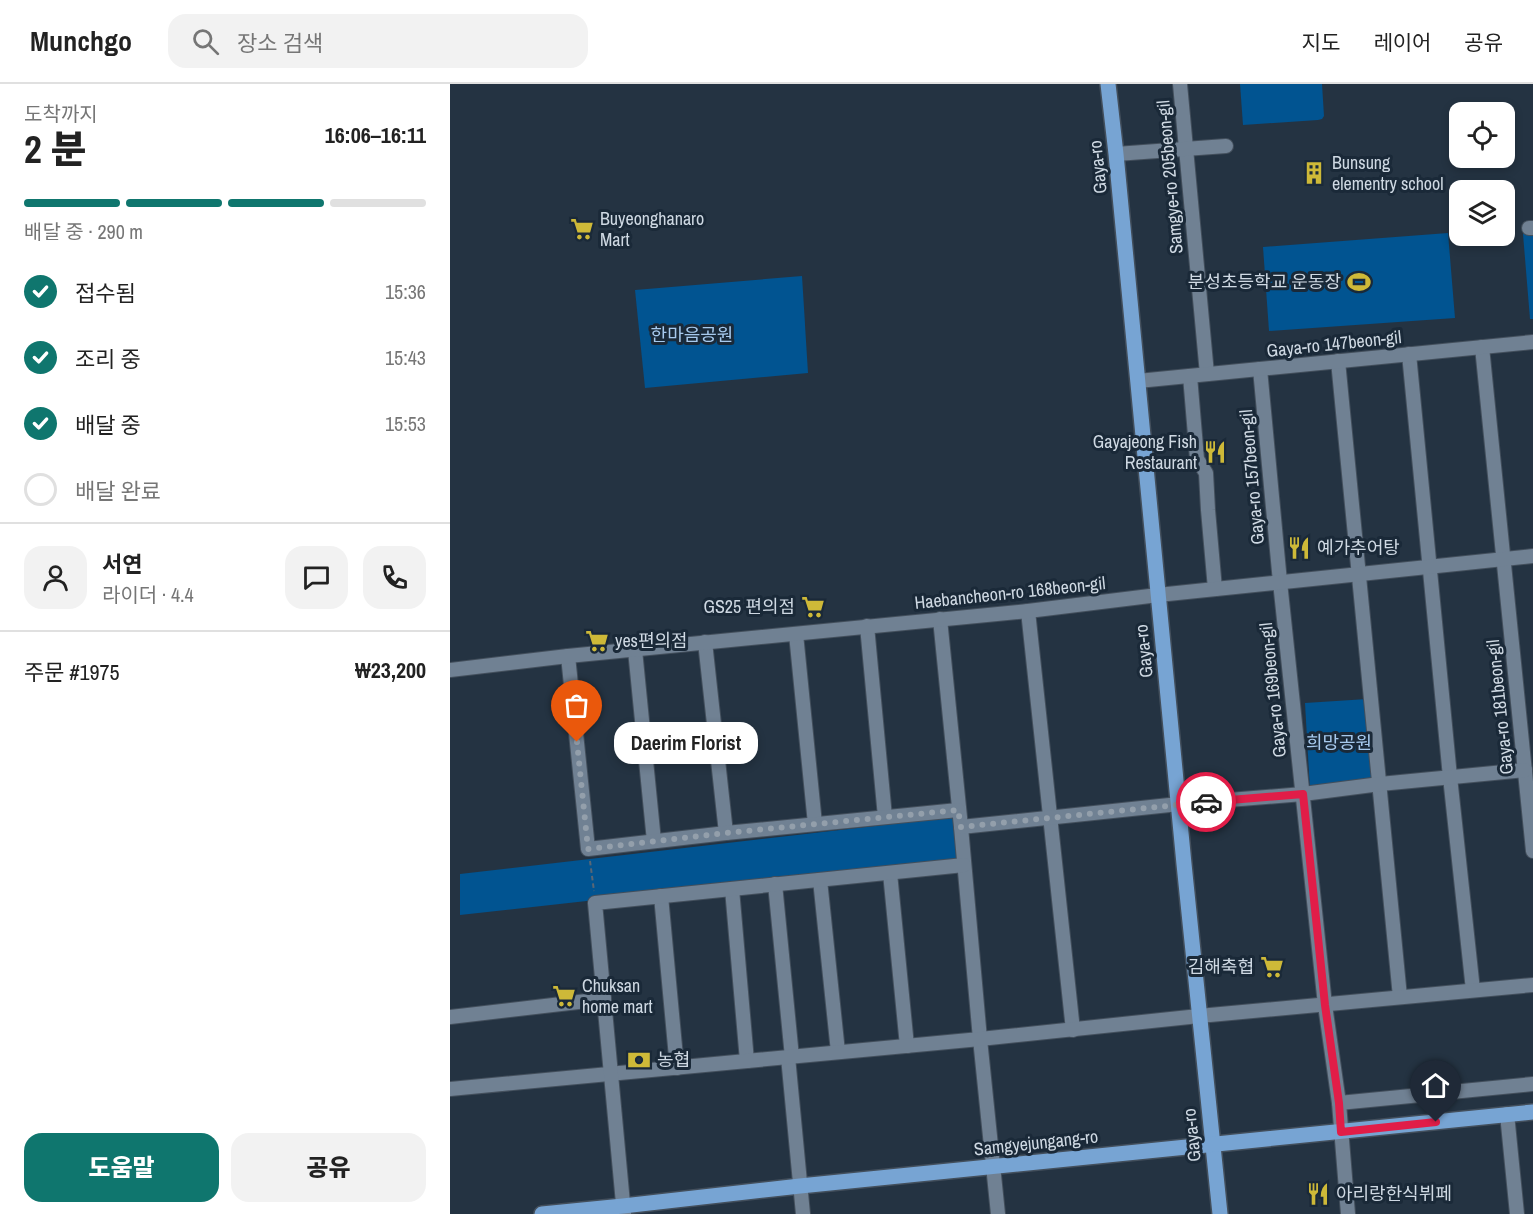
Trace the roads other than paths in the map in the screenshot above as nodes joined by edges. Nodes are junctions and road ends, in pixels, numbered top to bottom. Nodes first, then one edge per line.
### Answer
1 (1108, 84) edge
2 (1180, 84) edge
3 (1226, 146) dead end
4 (1186, 148) junction
5 (1116, 154) junction
6 (1533, 342) edge
7 (1482, 347) junction
8 (1410, 354) junction
9 (1338, 361) junction
10 (1260, 369) junction
11 (1207, 374) junction
12 (1190, 376) junction
13 (1138, 381) junction
14 (1533, 556) edge
15 (1503, 559) junction
16 (1429, 566) junction
17 (1359, 574) junction
18 (1280, 582) junction
19 (1215, 589) junction
20 (1158, 595) junction
21 (1028, 611) junction
22 (940, 620) junction
23 (867, 626) junction
24 (796, 634) junction
25 (705, 642) junction
26 (635, 650) junction
27 (568, 656) junction
28 (450, 670) edge
29 (1525, 770) junction
30 (1450, 777) junction
31 (1380, 784) junction
32 (1303, 794) junction
33 (1179, 804) junction
34 (958, 810) junction
35 (885, 817) junction
36 (1050, 818) junction
37 (815, 824) junction
38 (961, 827) junction
39 (726, 833) junction
40 (654, 842) junction
41 (1533, 851) edge
42 (964, 865) junction
43 (890, 873) junction
44 (820, 880) junction
45 (775, 884) junction
46 (732, 889) junction
47 (661, 896) junction
48 (1533, 985) edge
49 (1473, 990) junction
50 (1400, 997) junction
51 (604, 999) junction
52 (1325, 1005) junction
53 (1199, 1016) junction
54 (450, 1017) edge
55 (1073, 1030) junction
56 (980, 1039) junction
57 (907, 1046) junction
58 (838, 1053) junction
59 (790, 1057) junction
60 (747, 1061) junction
61 (677, 1068) junction
62 (612, 1074) junction
63 (1533, 1084) edge
64 (450, 1089) edge
65 (1339, 1103) junction
66 (1533, 1112) edge
67 (1507, 1114) junction
68 (1341, 1132) junction
69 (1212, 1145) junction
70 (993, 1167) junction
71 (800, 1186) junction
72 (624, 1210) edge
73 (542, 1214) edge
74 (803, 1214) edge
75 (998, 1214) edge
76 (1220, 1214) edge
77 (1348, 1214) edge
78 (1517, 1214) edge

1 - 5 main road, Gaya-ro
2 - 4 street, Samgye-ro 205beon-gil
3 - 4 street
4 - 5 street
4 - 11 street, Samgye-ro 205beon-gil
5 - 13 main road, Gaya-ro
6 - 7 street, Gaya-ro 147beon-gil
7 - 8 street, Gaya-ro 147beon-gil
7 - 15 street
8 - 9 street, Gaya-ro 147beon-gil
8 - 16 street
9 - 10 street, Gaya-ro 147beon-gil
9 - 17 street
10 - 11 street, Gaya-ro 147beon-gil
10 - 18 street, Gaya-ro 157beon-gil
11 - 12 street, Gaya-ro 147beon-gil
12 - 13 street, Gaya-ro 147beon-gil
12 - 19 street
13 - 20 main road, Gaya-ro
14 - 15 street
15 - 16 street
15 - 29 street, Gaya-ro 181beon-gil
16 - 17 street
16 - 30 street
17 - 18 street
17 - 31 street
18 - 19 street
18 - 32 street, Gaya-ro 169beon-gil
19 - 20 street
20 - 21 street, Haebancheon-ro 168beon-gil
20 - 33 main road, Gaya-ro
21 - 22 street, Haebancheon-ro 168beon-gil
21 - 36 street
22 - 23 street, Haebancheon-ro 168beon-gil
22 - 34 street
23 - 24 street, Haebancheon-ro 168beon-gil
23 - 35 street
24 - 25 street, Haebancheon-ro 168beon-gil
24 - 37 street
25 - 26 street, Haebancheon-ro 168beon-gil
25 - 39 street
26 - 27 street, Haebancheon-ro 168beon-gil
26 - 40 street
27 - 28 street, Haebancheon-ro 168beon-gil
27 - 40 street
29 - 30 street
29 - 41 street, Gaya-ro 181beon-gil
30 - 31 street
30 - 49 street
31 - 32 street
31 - 50 street
32 - 33 street
32 - 52 street
33 - 36 street
33 - 53 main road, Gaya-ro
34 - 35 street
34 - 38 street
35 - 37 street
36 - 38 street
36 - 55 street
37 - 39 street
38 - 42 street
39 - 40 street
42 - 43 street
42 - 56 street
43 - 44 street
43 - 57 street
44 - 45 street
44 - 58 street
45 - 46 street
45 - 59 street
46 - 47 street
46 - 60 street
47 - 51 street
47 - 61 street
48 - 49 street
49 - 50 street
50 - 52 street
51 - 54 street
51 - 62 street
52 - 53 street
52 - 65 street
53 - 55 street
53 - 69 main road, Gaya-ro
55 - 56 street
56 - 57 street
56 - 70 street
57 - 58 street
58 - 59 street
59 - 60 street
59 - 71 street
60 - 61 street
61 - 62 street
62 - 64 street
62 - 72 street
63 - 65 street
65 - 68 street
66 - 67 main road, Samgyejungang-ro
67 - 68 main road, Samgyejungang-ro
67 - 78 street
68 - 69 main road, Samgyejungang-ro
68 - 77 street
69 - 70 main road, Samgyejungang-ro
69 - 76 main road, Gaya-ro
70 - 71 main road, Samgyejungang-ro
70 - 75 street
71 - 72 main road, Samgyejungang-ro
71 - 74 street
72 - 73 main road, Samgyejungang-ro

